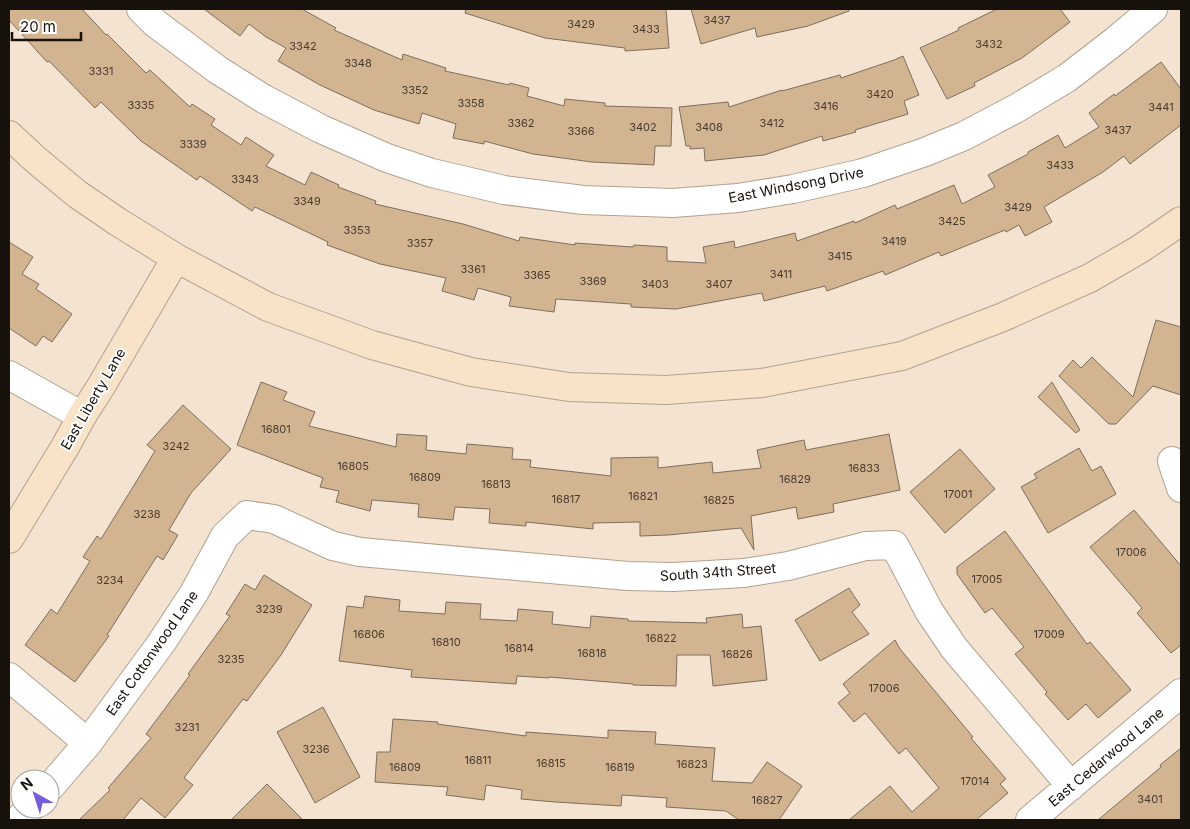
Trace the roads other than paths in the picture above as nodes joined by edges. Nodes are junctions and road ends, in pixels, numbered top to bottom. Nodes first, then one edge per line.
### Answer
1 (141, 9) edge
2 (1153, 9) edge
3 (9, 135) edge
4 (1181, 221) edge
5 (176, 258) junction
6 (9, 375) edge
7 (82, 416) junction
8 (1172, 461) dead end
9 (1181, 488) edge
10 (247, 515) joint
11 (9, 539) edge
12 (9, 677) edge
13 (1181, 693) edge
14 (88, 743) junction
15 (60, 775) edge
16 (1072, 786) junction
17 (1030, 820) edge

1 - 2 street, East Windsong Drive
3 - 5 street
4 - 5 street
5 - 7 street, East Liberty Lane
6 - 7 street
7 - 11 street, East Liberty Lane
8 - 9 street
10 - 14 street, East Cottonwood Lane
10 - 16 street, South 34th Street
12 - 14 street
13 - 16 street, East Cedarwood Lane
14 - 15 street, East Cottonwood Lane
16 - 17 street, East Cedarwood Lane

